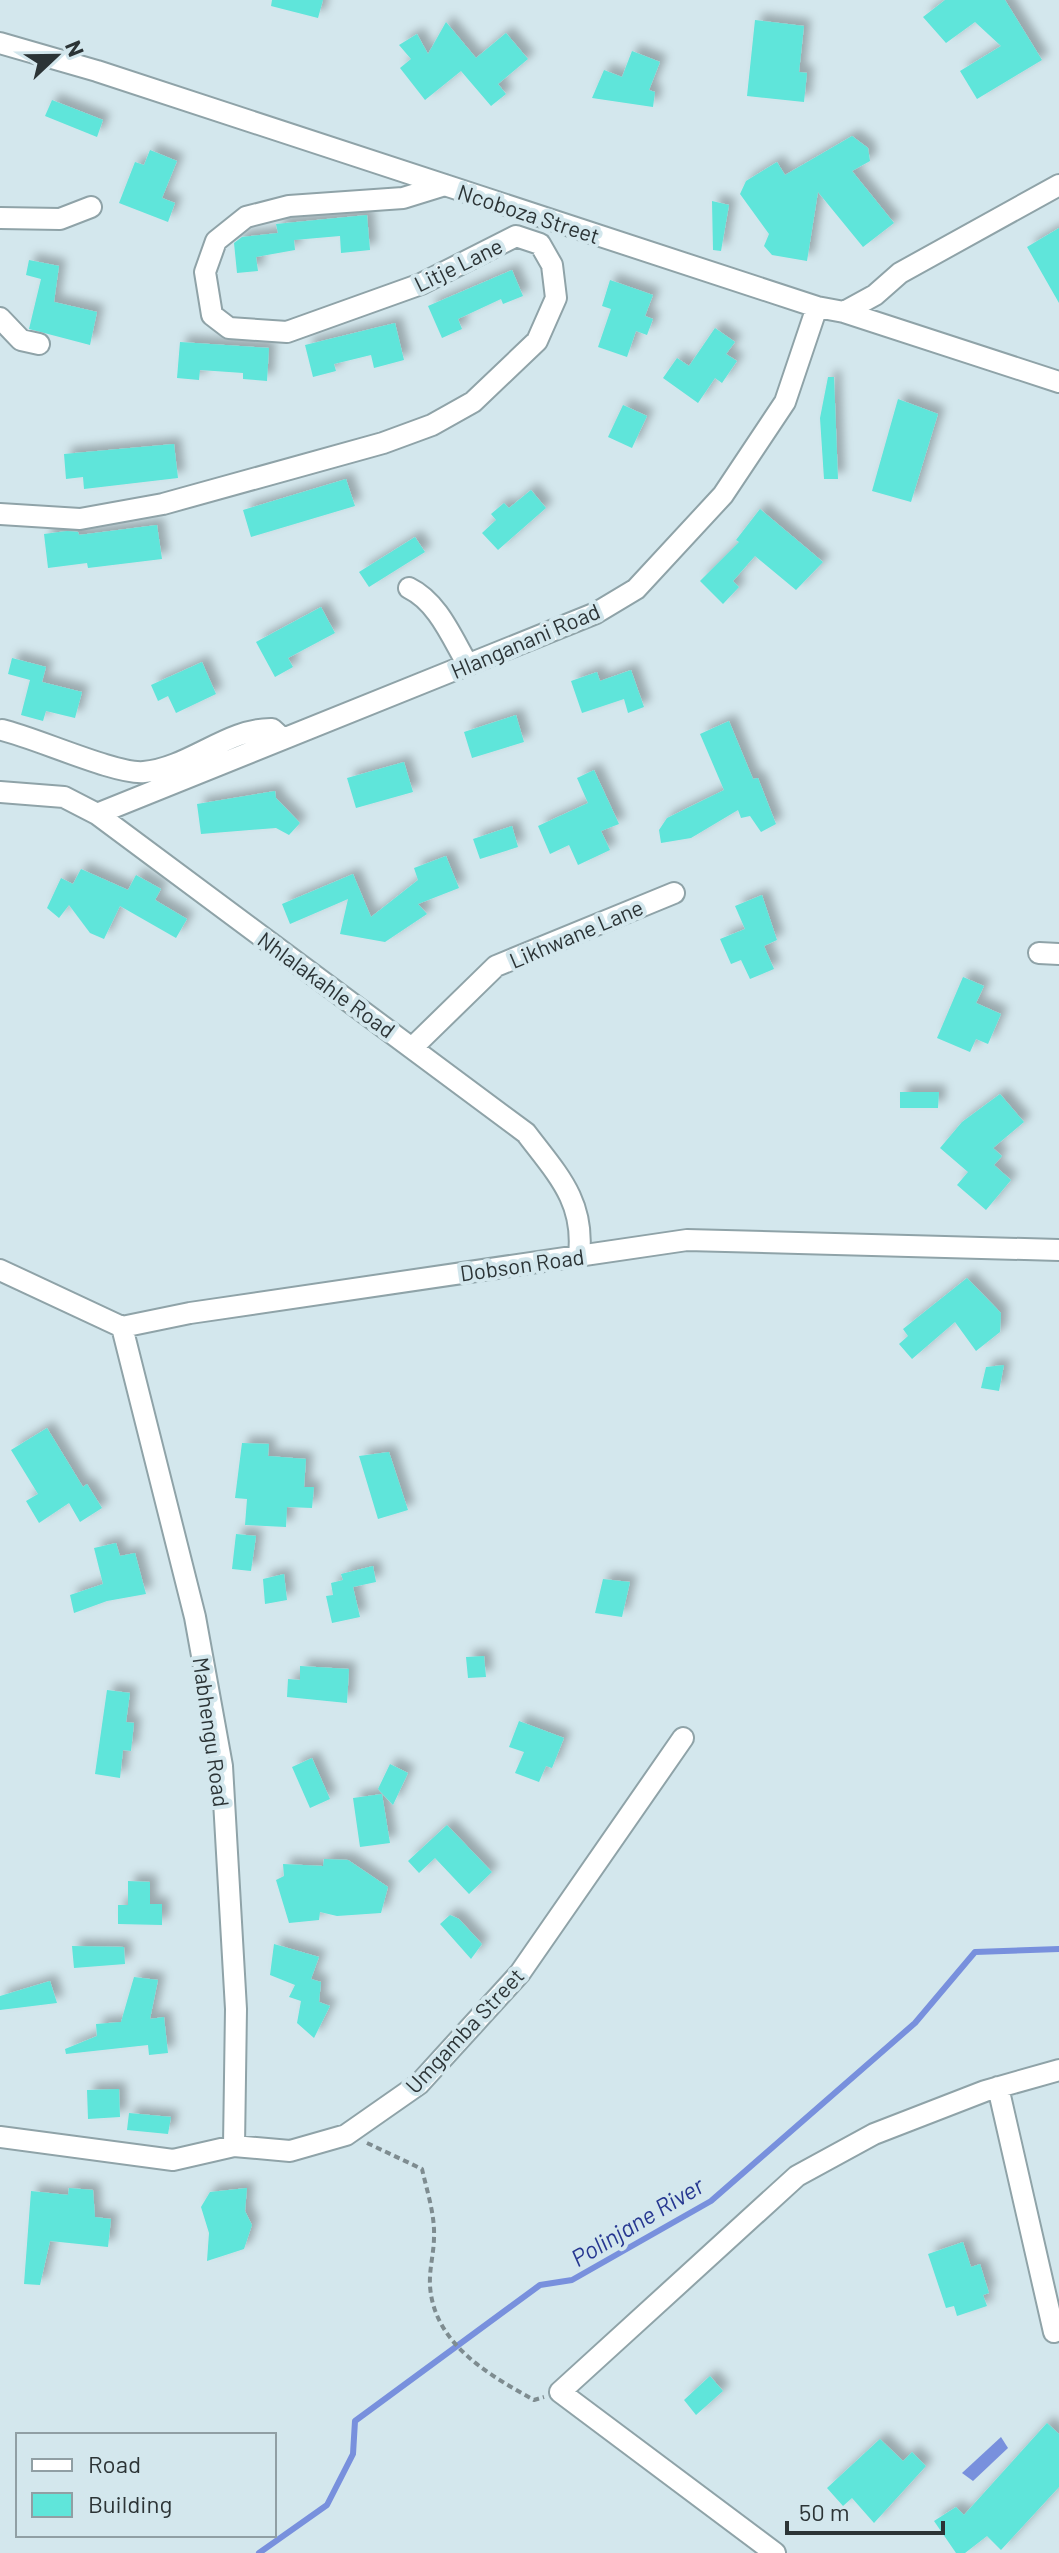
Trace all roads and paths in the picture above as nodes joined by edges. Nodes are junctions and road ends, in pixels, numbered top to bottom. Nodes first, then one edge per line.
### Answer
1 (0, 43) edge
2 (445, 185) junction
3 (1059, 185) edge
4 (91, 207) dead end
5 (0, 218) edge
6 (817, 307) junction
7 (844, 312) junction
8 (0, 318) edge
9 (39, 344) dead end
10 (1059, 382) edge
11 (0, 514) edge
12 (409, 588) dead end
13 (468, 665) junction
14 (2, 730) dead end
15 (283, 739) junction
16 (0, 792) edge
17 (97, 814) junction
18 (674, 893) dead end
19 (413, 1047) junction
20 (1059, 1250) edge
21 (579, 1255) junction
22 (0, 1270) edge
23 (122, 1327) junction
24 (683, 1738) dead end
25 (1059, 2070) edge
26 (998, 2087) junction
27 (346, 2135) junction
28 (0, 2137) edge
29 (234, 2146) junction
30 (1054, 2332) dead end
31 (560, 2392) junction
32 (775, 2553) edge

1 - 2 street, Ncoboza Street
2 - 6 street, Ncoboza Street
2 - 11 street, Litje Lane
3 - 7 street
4 - 5 street
6 - 7 street, Ncoboza Street
6 - 13 street, Hlanganani Road
7 - 10 street, Ncoboza Street
8 - 9 street
12 - 13 street
13 - 15 street, Hlanganani Road
14 - 15 street
15 - 17 street, Hlanganani Road
16 - 17 street, Nhlalakahle Road
17 - 19 street, Nhlalakahle Road
18 - 19 street, Likhwane Lane
19 - 21 street, Nhlalakahle Road
20 - 21 street, Dobson Road
21 - 23 street, Dobson Road
22 - 23 street
23 - 29 street, Mabhengu Road
24 - 27 street, Umgamba Street
25 - 26 street
26 - 30 street
26 - 31 street
27 - 29 street, Umgamba Street
27 - 31 path
28 - 29 street, Umgamba Street
31 - 32 street

